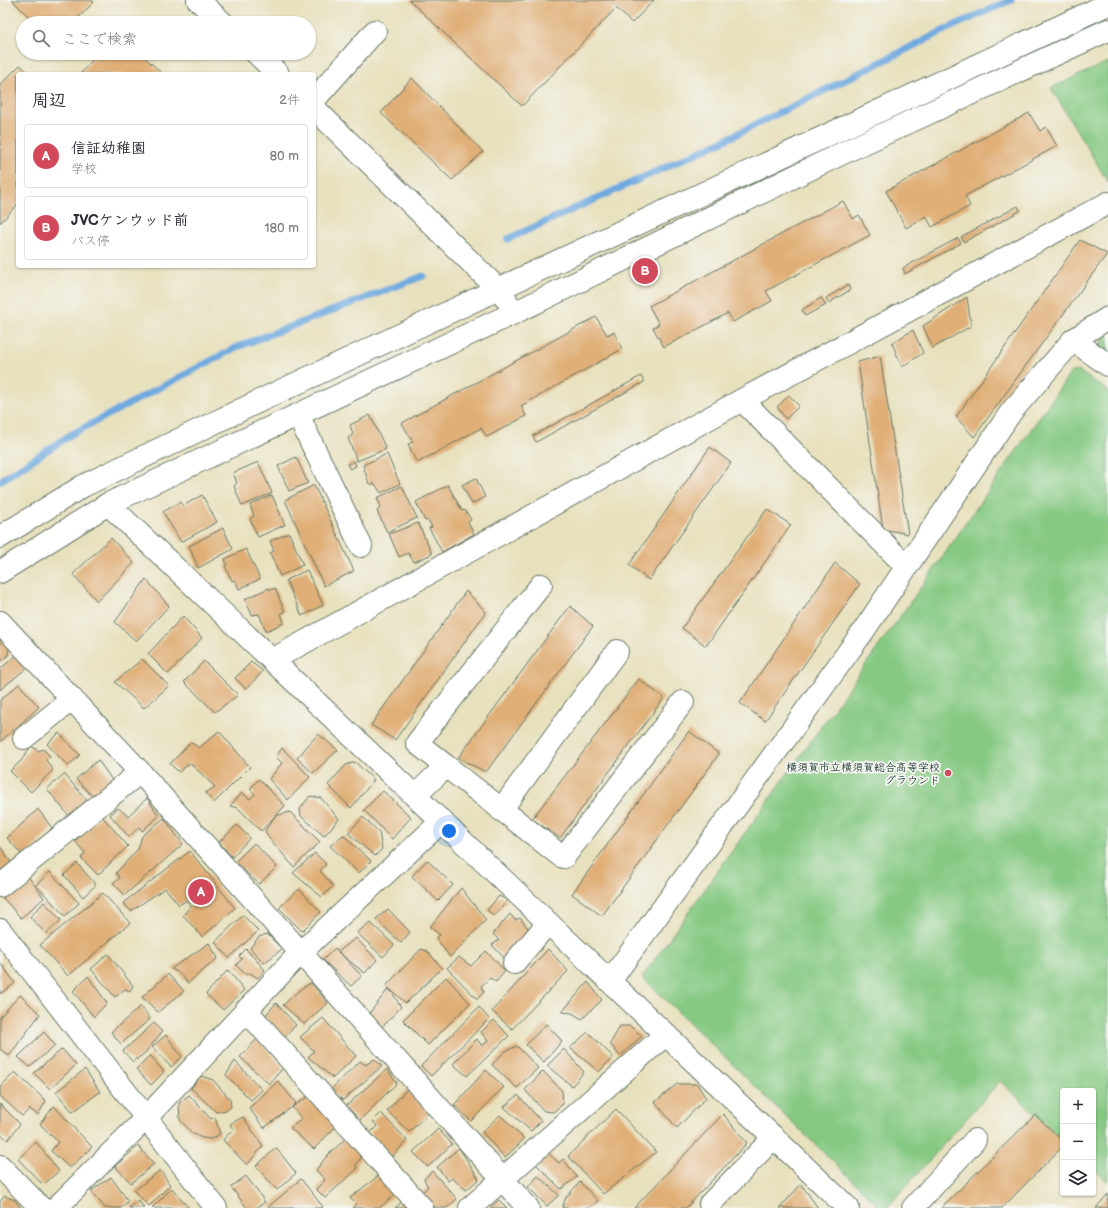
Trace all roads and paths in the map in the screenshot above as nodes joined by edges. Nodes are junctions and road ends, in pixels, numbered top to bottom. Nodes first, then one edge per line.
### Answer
1 (198, 0) edge
2 (1108, 4) edge
3 (215, 16) edge
4 (375, 30) dead end
5 (1108, 30) edge
6 (263, 60) edge
7 (276, 72) edge
8 (316, 98) edge
9 (316, 110) edge
10 (1108, 203) edge
11 (498, 289) junction
12 (516, 312) junction
13 (1108, 318) edge
14 (1073, 340) junction
15 (1108, 366) edge
16 (742, 400) junction
17 (298, 415) junction
18 (108, 504) junction
19 (0, 537) edge
20 (361, 546) dead end
21 (906, 566) junction
22 (0, 572) edge
23 (541, 585) dead end
24 (0, 622) edge
25 (617, 651) dead end
26 (272, 660) junction
27 (72, 699) junction
28 (683, 702) dead end
29 (24, 738) dead end
30 (446, 766) junction
31 (140, 772) junction
32 (415, 796) junction
33 (501, 810) junction
34 (442, 821) junction
35 (0, 886) edge
36 (548, 923) junction
37 (0, 930) edge
38 (300, 953) junction
39 (514, 963) dead end
40 (610, 981) junction
41 (246, 1010) junction
42 (666, 1034) junction
43 (146, 1118) junction
44 (774, 1137) junction
45 (975, 1140) dead end
46 (0, 1166) edge
47 (502, 1179) junction
48 (710, 1204) dead end
49 (41, 1208) edge
50 (56, 1208) edge
51 (216, 1208) edge
52 (422, 1208) edge
53 (470, 1208) edge
54 (528, 1208) edge
55 (848, 1208) edge
56 (913, 1208) edge

1 - 3 street
2 - 11 street
4 - 8 street
5 - 12 street
6 - 7 street
9 - 11 street
10 - 16 street
11 - 12 street
11 - 19 street
12 - 17 street
13 - 14 street
14 - 15 street
14 - 21 street
16 - 21 street
16 - 26 street
17 - 18 street
17 - 20 street
18 - 22 street
18 - 26 street
21 - 40 street
23 - 30 street
24 - 27 street
25 - 33 street
26 - 32 street
27 - 29 street
27 - 31 street
28 - 33 street
30 - 32 street
30 - 33 street
31 - 35 street
31 - 38 street
32 - 34 street
34 - 36 street
34 - 38 street
36 - 39 street
36 - 40 street
37 - 43 street
38 - 41 street
38 - 47 street
40 - 42 street
41 - 43 street
41 - 52 street
42 - 44 street
42 - 47 street
43 - 50 street
43 - 51 street
44 - 48 street
44 - 55 street
45 - 56 street
46 - 49 street
47 - 53 street
47 - 54 street

